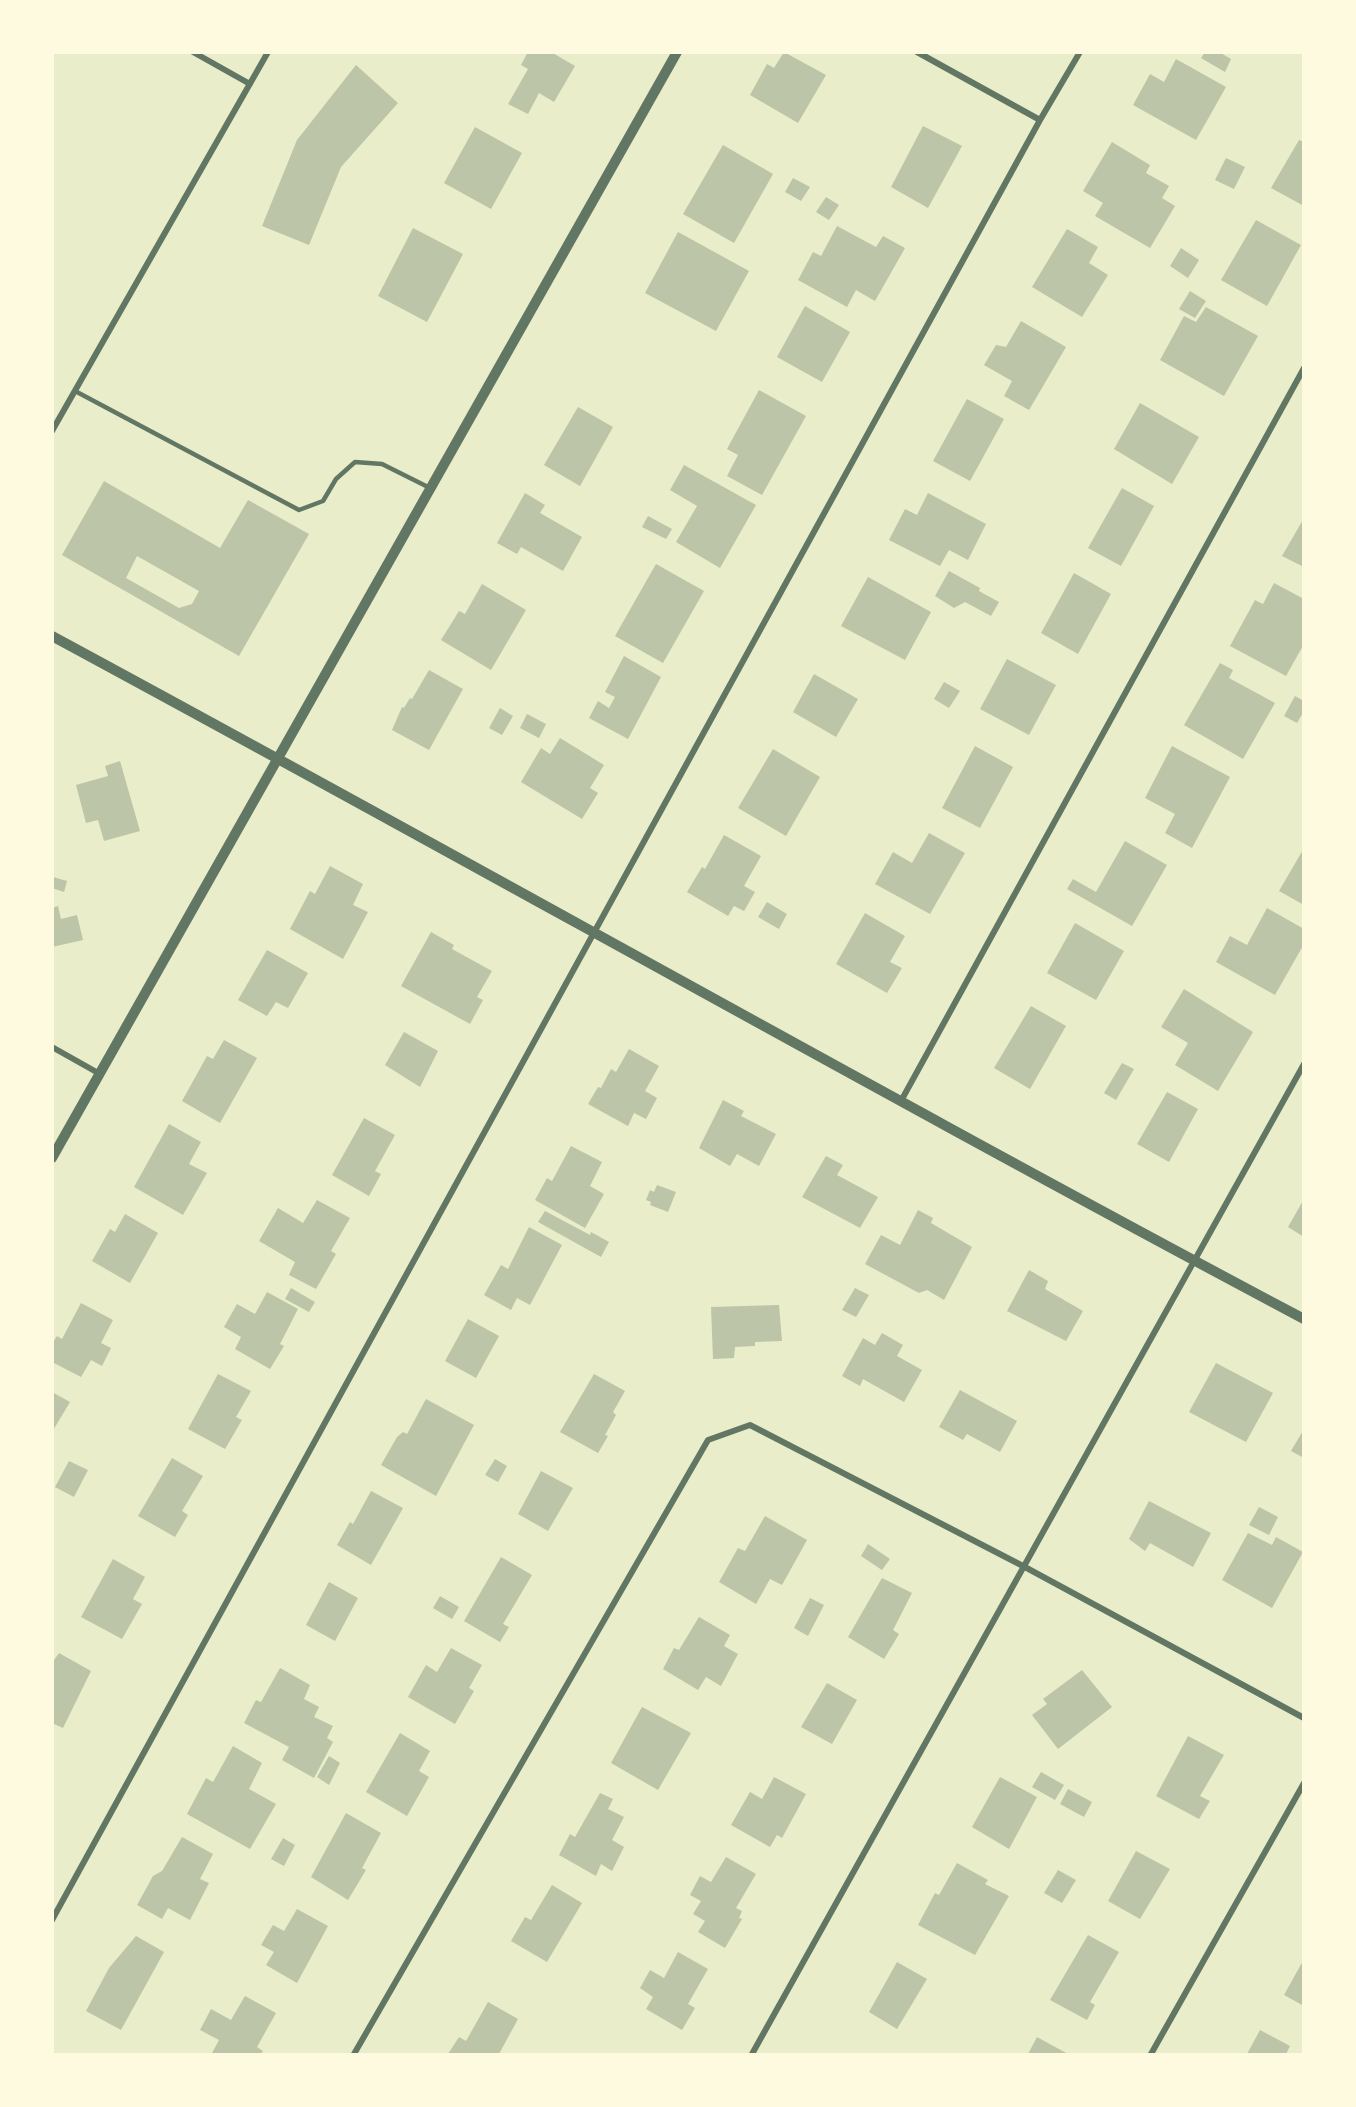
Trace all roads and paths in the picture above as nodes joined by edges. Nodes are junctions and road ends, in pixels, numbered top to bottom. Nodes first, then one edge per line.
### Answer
1 (193, 52) edge
2 (268, 52) edge
3 (677, 52) edge
4 (917, 52) edge
5 (1080, 52) edge
6 (250, 84) junction
7 (1040, 120) junction
8 (1304, 368) edge
9 (75, 391) junction
10 (52, 431) edge
11 (430, 488) junction
12 (52, 636) edge
13 (279, 758) junction
14 (593, 932) junction
15 (52, 1047) edge
16 (1304, 1064) edge
17 (100, 1074) junction
18 (901, 1101) junction
19 (52, 1158) edge
20 (1195, 1261) junction
21 (1304, 1319) edge
22 (1023, 1566) junction
23 (1304, 1718) edge
24 (1304, 1783) edge
25 (52, 1920) edge
26 (354, 2055) edge
27 (752, 2055) edge
28 (1151, 2055) edge

1 - 6 street
2 - 6 street
3 - 11 street
4 - 7 street
5 - 7 street
6 - 9 street
7 - 14 street
8 - 18 street
9 - 10 street
9 - 11 lane
11 - 13 street
12 - 13 street
13 - 14 street
13 - 17 street
14 - 18 street
14 - 25 street
15 - 17 street
16 - 20 street
17 - 19 street
18 - 20 street
20 - 21 street
20 - 22 street
22 - 23 street
22 - 26 street
22 - 27 street
24 - 28 street

